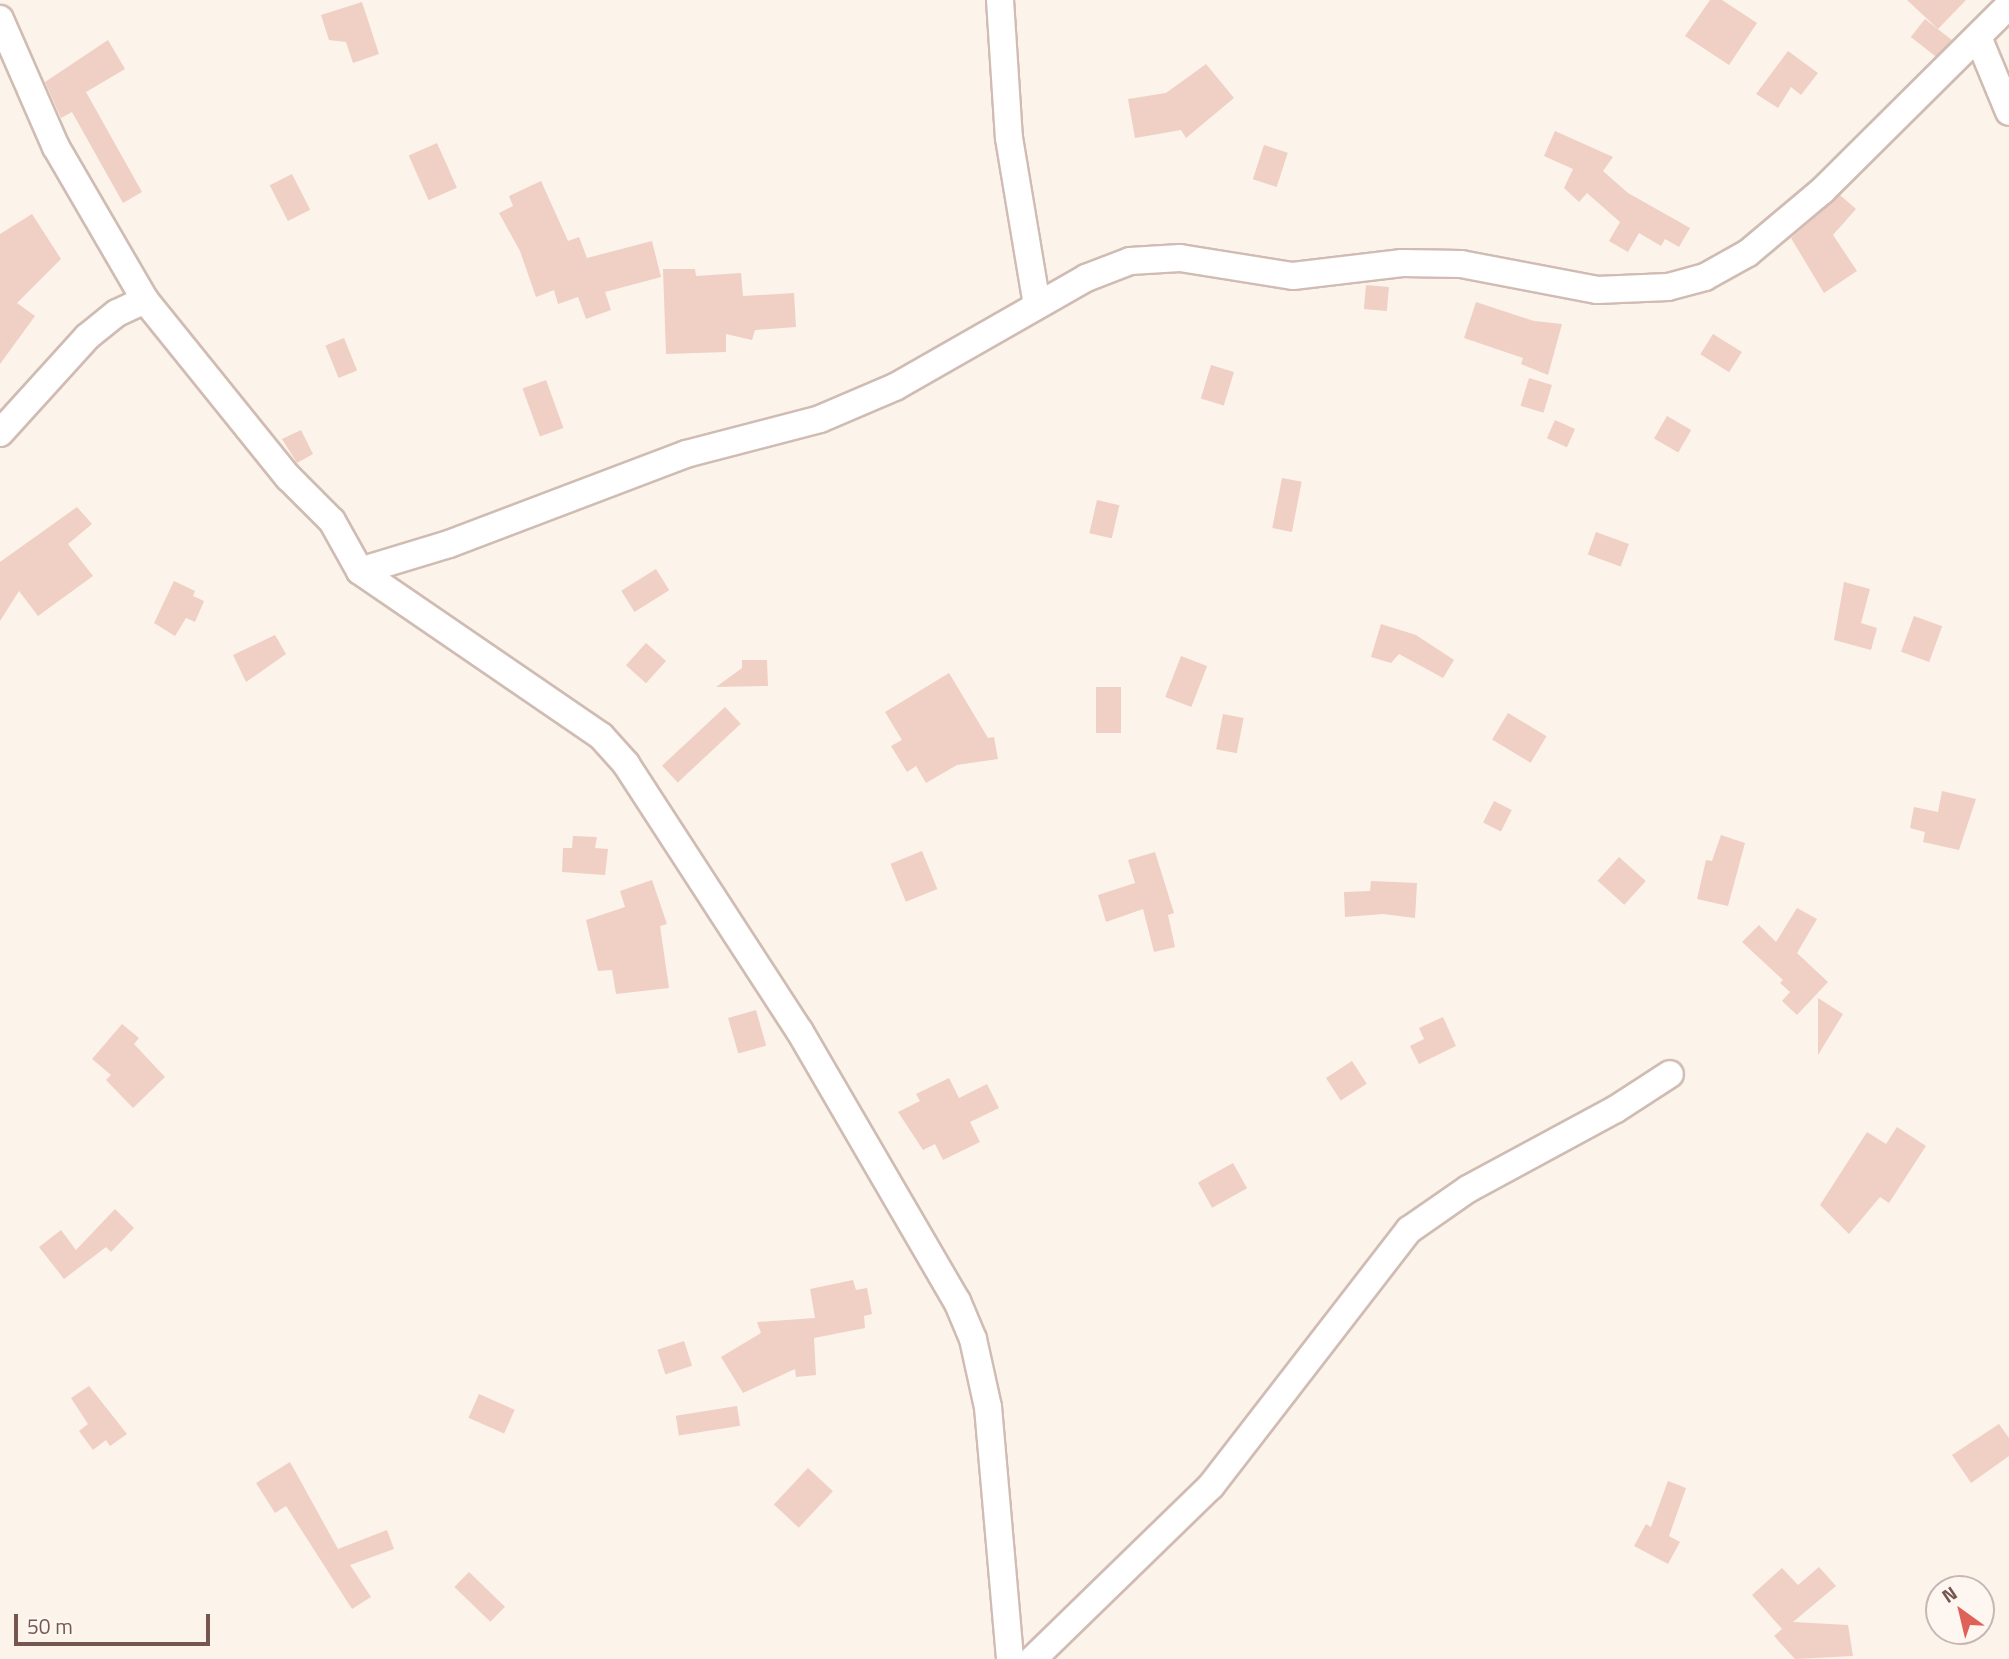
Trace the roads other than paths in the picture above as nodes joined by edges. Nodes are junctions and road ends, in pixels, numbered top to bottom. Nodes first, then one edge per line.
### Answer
1 (1000, 0) edge
2 (2009, 5) edge
3 (0, 19) edge
4 (1978, 37) junction
5 (2009, 112) edge
6 (145, 300) junction
7 (1037, 304) junction
8 (0, 433) edge
9 (360, 571) junction
10 (1670, 1074) dead end
11 (1010, 1659) edge
12 (1033, 1659) edge

1 - 7 street
2 - 4 street
3 - 6 street
4 - 5 street
4 - 7 street
6 - 8 street
6 - 9 street
7 - 9 street
9 - 11 street
10 - 12 street

